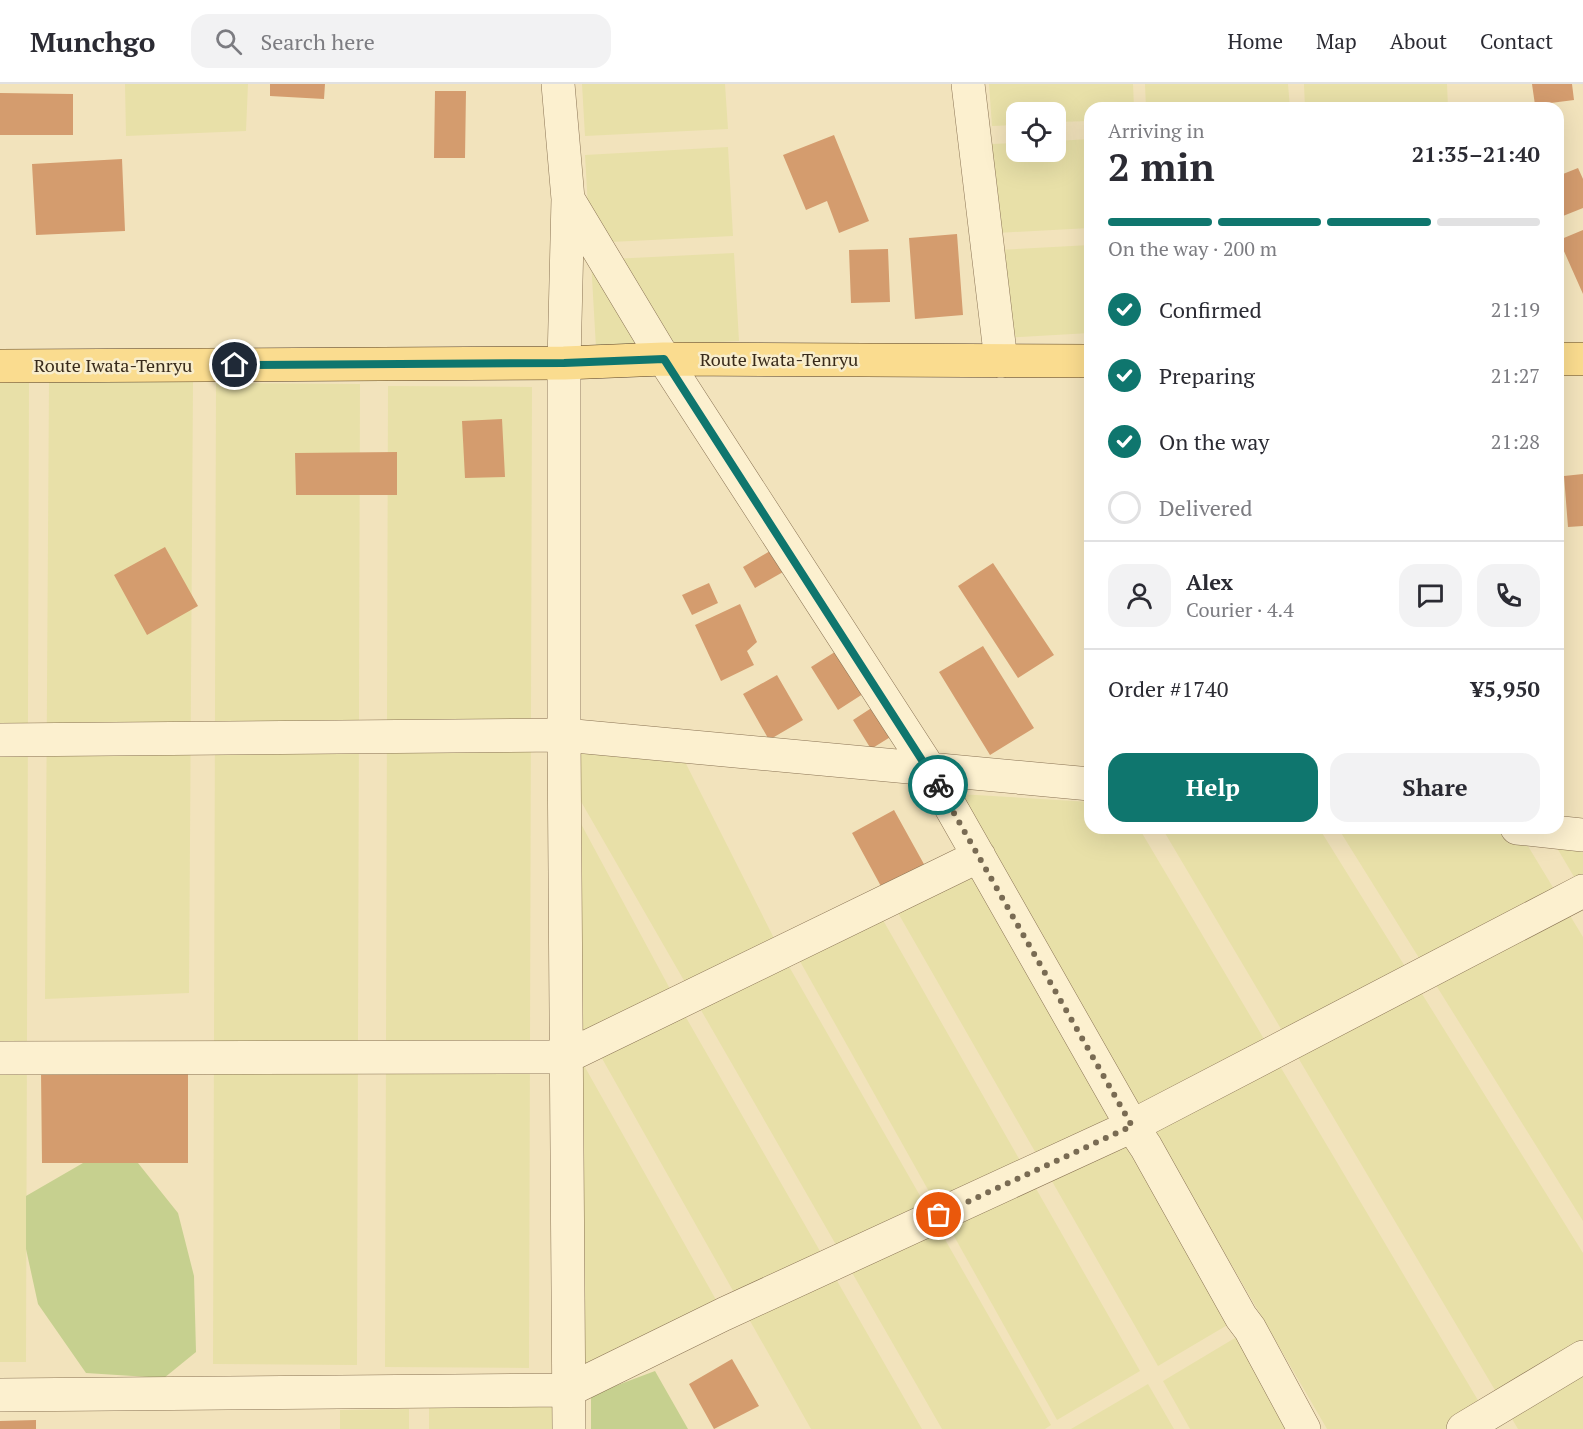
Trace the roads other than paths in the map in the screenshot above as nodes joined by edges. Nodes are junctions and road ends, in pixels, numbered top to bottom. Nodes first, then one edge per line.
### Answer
1 (558, 84) edge
2 (968, 84) edge
3 (568, 199) junction
4 (664, 359) junction
5 (1564, 359) edge
6 (1583, 359) edge
7 (1001, 361) junction
8 (1084, 361) edge
9 (564, 363) junction
10 (0, 366) edge
11 (564, 735) junction
12 (0, 740) edge
13 (928, 767) junction
14 (1084, 783) edge
15 (1564, 833) edge
16 (1583, 835) edge
17 (979, 856) junction
18 (1583, 891) edge
19 (566, 1057) junction
20 (0, 1058) edge
21 (1132, 1126) junction
22 (1583, 1358) edge
23 (569, 1390) junction
24 (0, 1395) edge
25 (568, 1429) edge
26 (1304, 1429) edge
27 (1463, 1429) edge

1 - 3 street
2 - 7 street
3 - 4 street
3 - 9 street
4 - 7 main road, Route Iwata-Tenryu
4 - 9 main road, Route Iwata-Tenryu
4 - 13 street
5 - 6 main road
7 - 8 main road, Route Iwata-Tenryu
9 - 10 main road, Route Iwata-Tenryu
9 - 11 street
11 - 12 street
11 - 13 street
11 - 19 street
13 - 14 street
13 - 17 street
15 - 16 street
17 - 19 street
17 - 21 street
18 - 21 street
19 - 20 street
19 - 23 street
21 - 23 street
21 - 26 street
22 - 27 street
23 - 24 street
23 - 25 street

